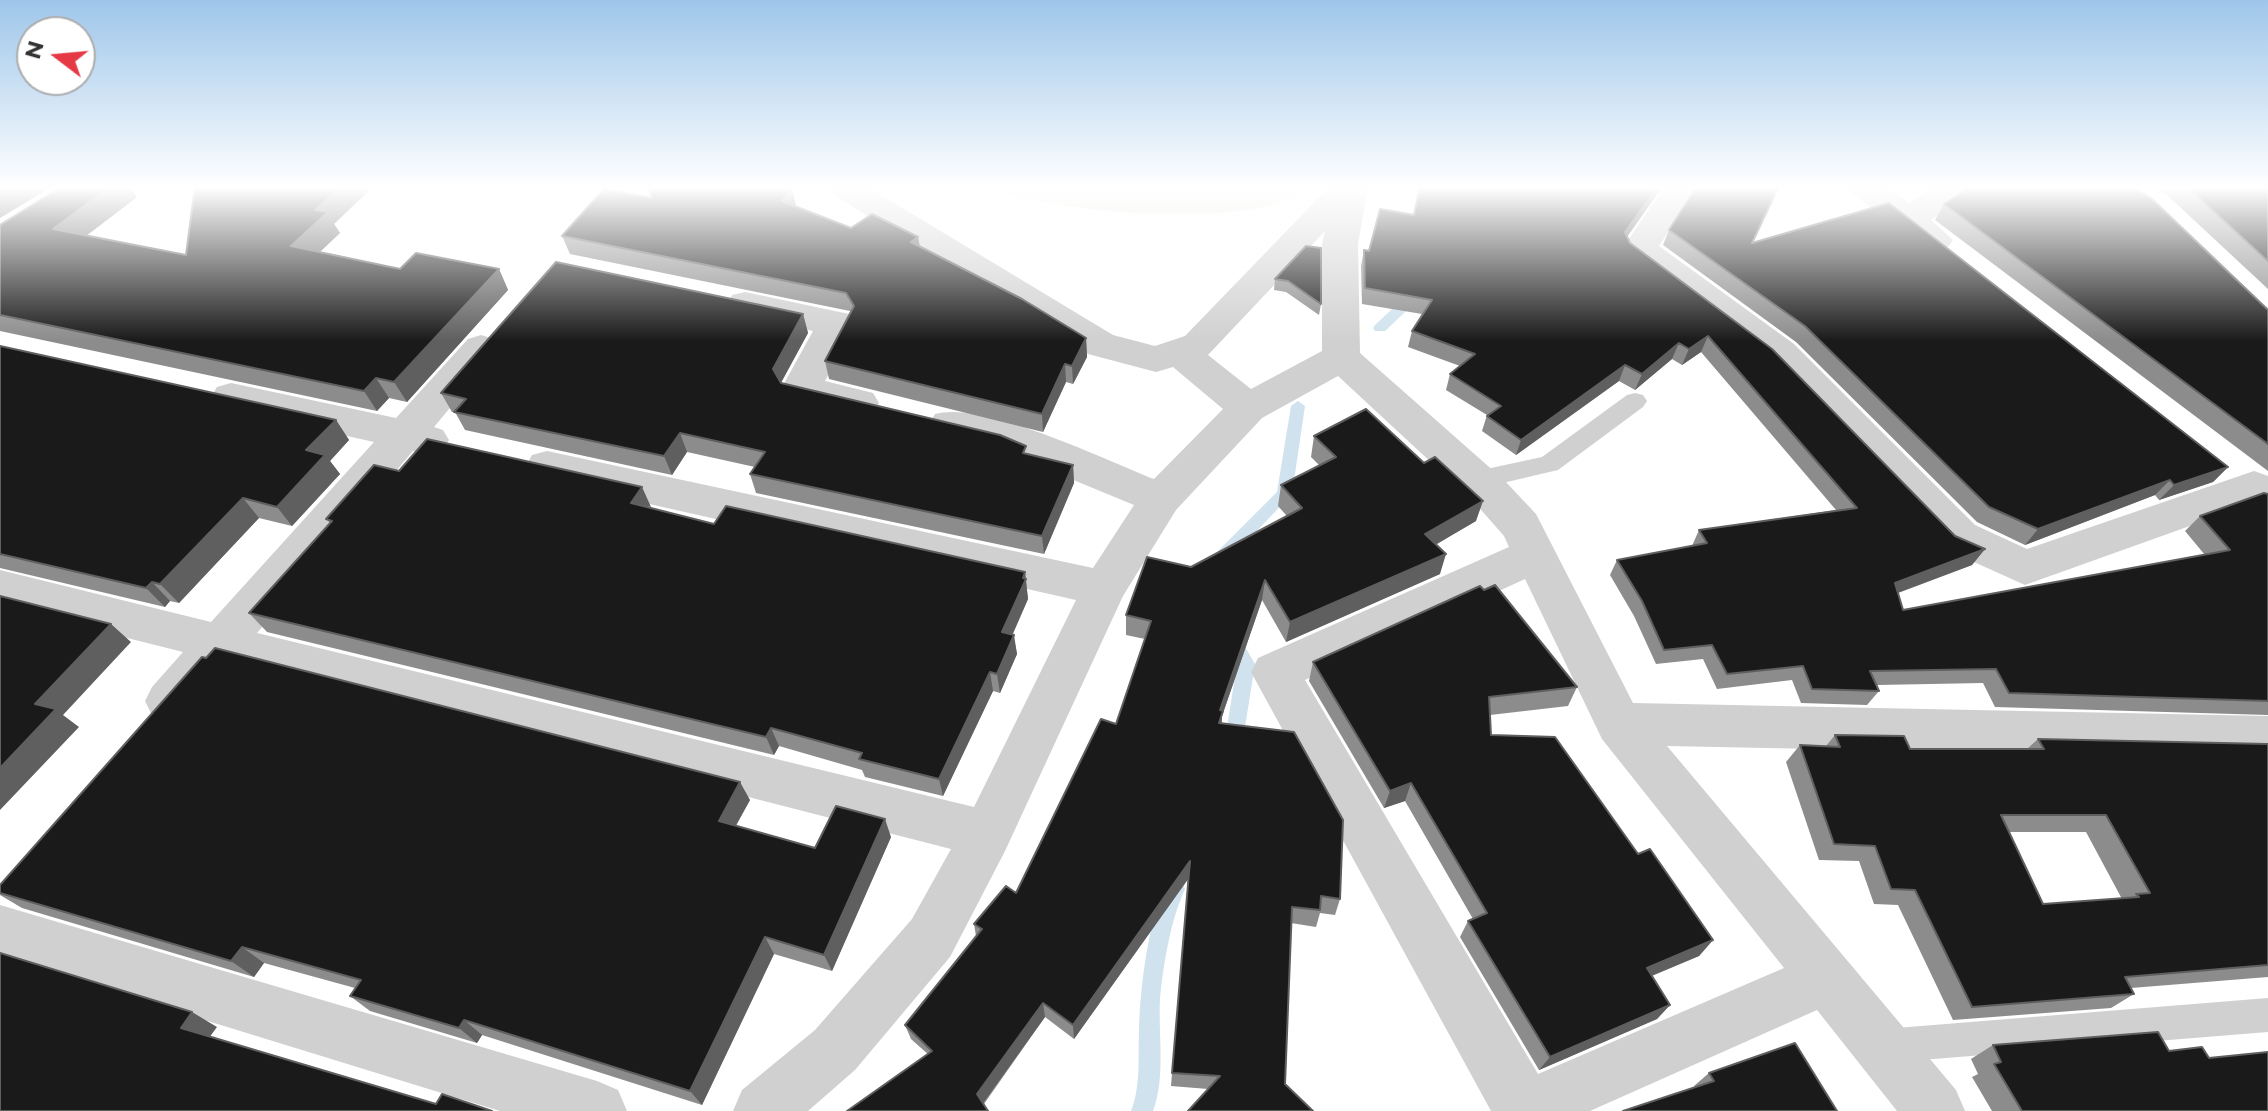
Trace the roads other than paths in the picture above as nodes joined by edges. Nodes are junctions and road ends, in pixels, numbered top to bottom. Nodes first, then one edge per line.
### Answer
1 (927, 238) edge
2 (1300, 238) edge
3 (1341, 238) edge
4 (1647, 238) edge
5 (1931, 238) edge
6 (1958, 258) edge
7 (711, 298) edge
8 (505, 322) edge
9 (1179, 352) junction
10 (1341, 357) junction
11 (202, 391) edge
12 (1635, 401) dead end
13 (1248, 408) junction
14 (405, 435) junction
15 (467, 448) edge
16 (2217, 458) edge
17 (513, 459) edge
18 (1477, 480) junction
19 (2261, 492) edge
20 (1161, 499) junction
21 (1534, 555) junction
22 (0, 588) edge
23 (1104, 588) junction
24 (220, 643) junction
25 (1619, 724) junction
26 (136, 737) edge
27 (2268, 737) edge
28 (987, 834) junction
29 (0, 931) edge
30 (1824, 979) junction
31 (2268, 1015) edge
32 (1881, 1047) junction
33 (1523, 1110) edge
34 (597, 1111) edge
35 (763, 1111) edge
36 (1935, 1111) edge

1 - 9 street
2 - 9 street
3 - 10 street
4 - 19 street
5 - 6 street
7 - 20 street
8 - 14 street
9 - 13 street
10 - 13 street
10 - 18 street
11 - 14 street
12 - 18 lane
13 - 20 street
14 - 15 street
14 - 24 street
16 - 19 street
17 - 23 street
18 - 21 street
20 - 23 street
21 - 25 street
21 - 33 street
22 - 24 street
23 - 28 street
24 - 26 street
24 - 28 street
25 - 27 street
25 - 30 street
28 - 35 street
29 - 34 street
30 - 32 street
30 - 33 street
31 - 32 lane
32 - 36 street

